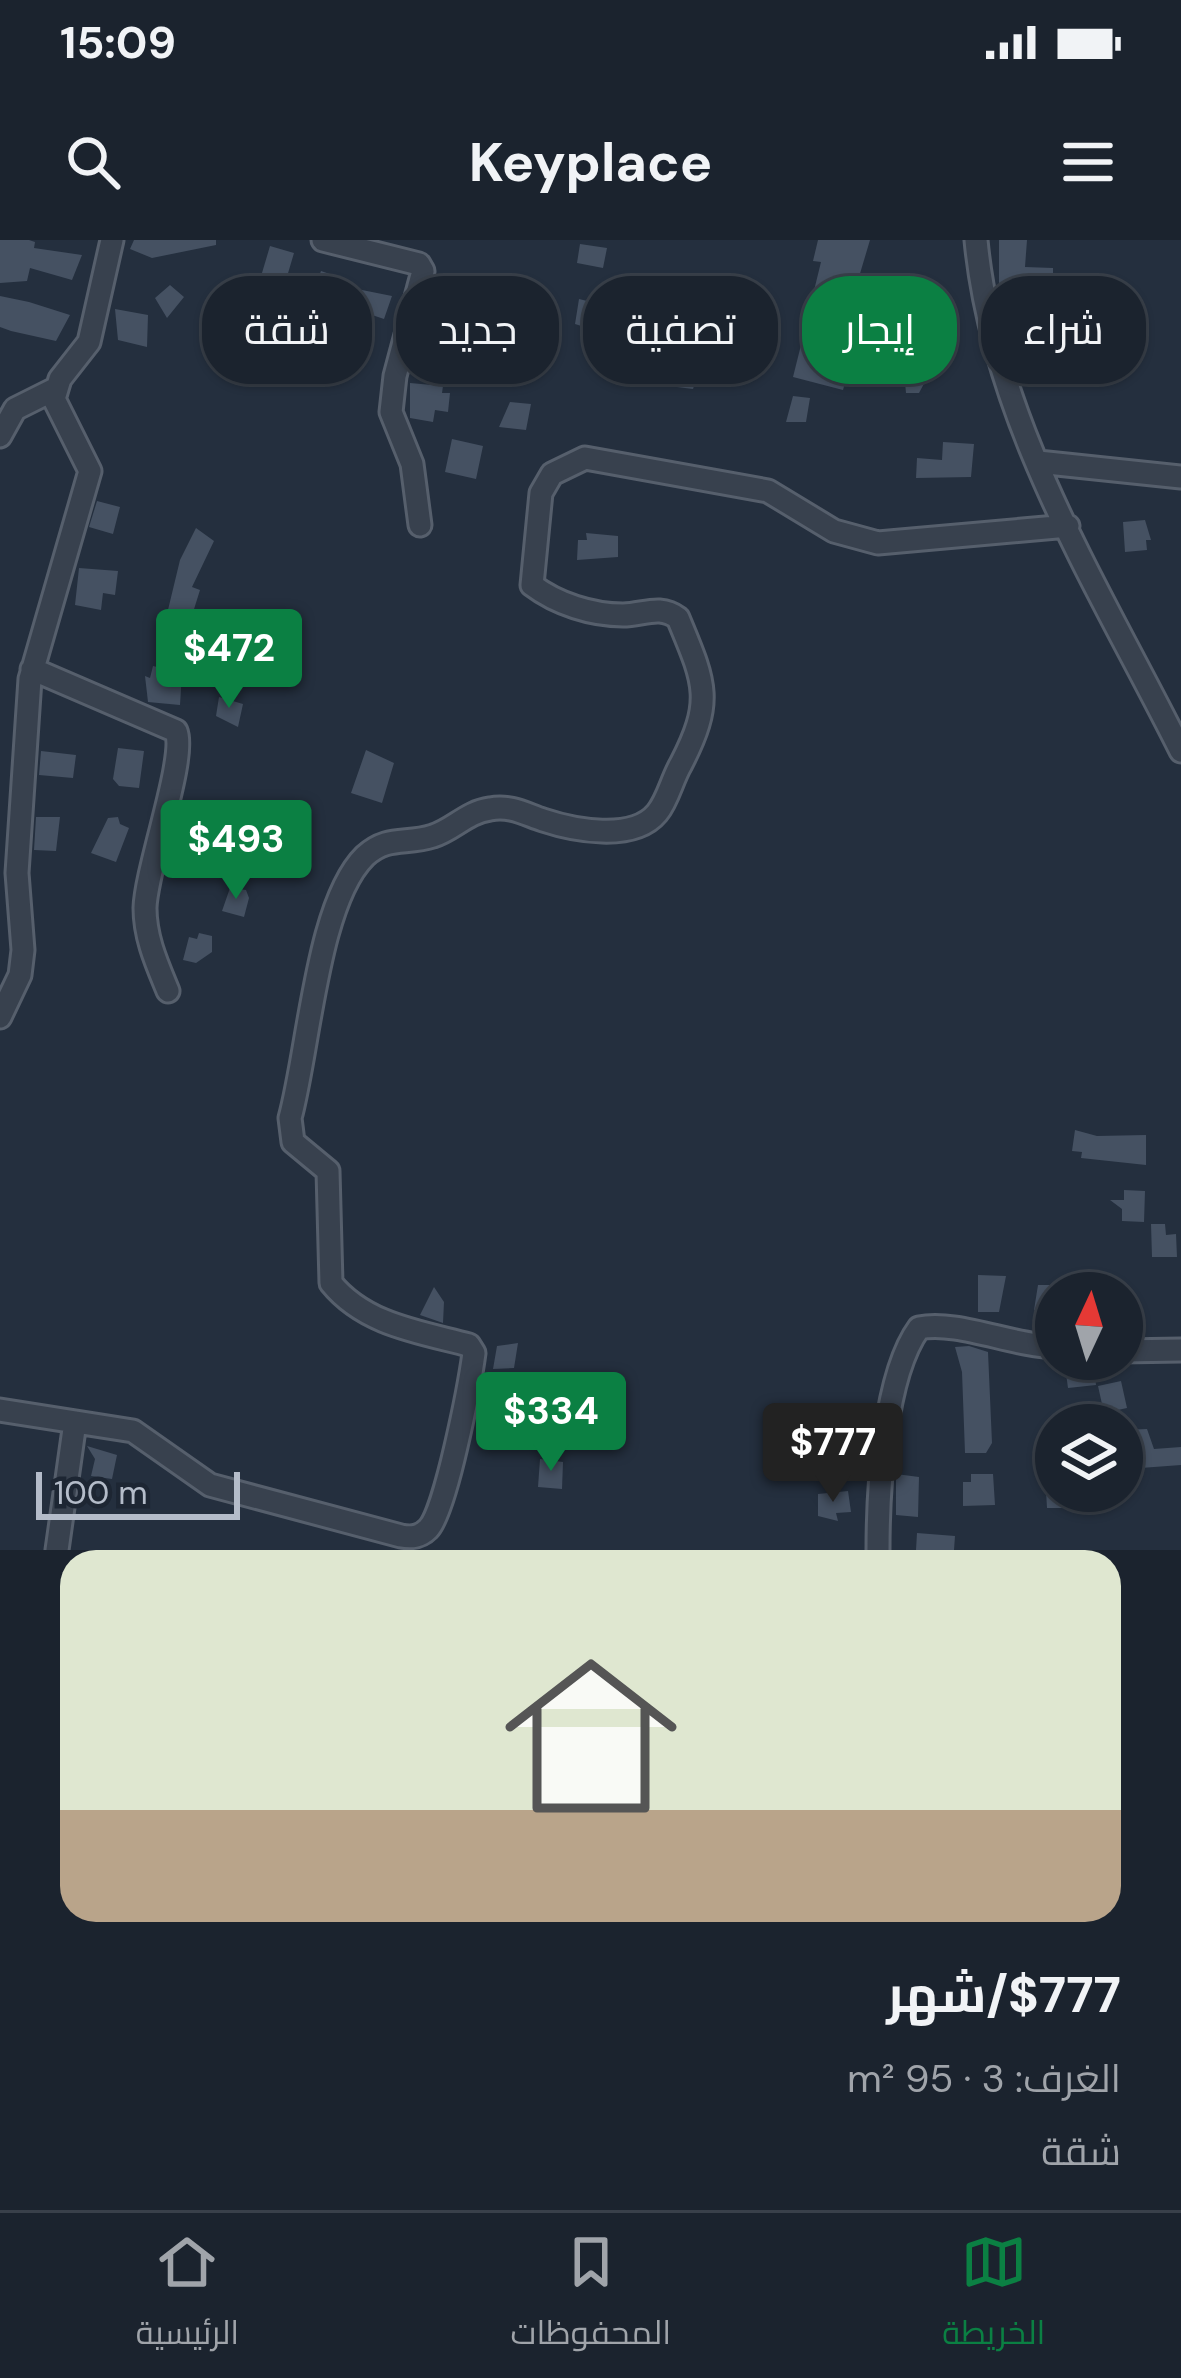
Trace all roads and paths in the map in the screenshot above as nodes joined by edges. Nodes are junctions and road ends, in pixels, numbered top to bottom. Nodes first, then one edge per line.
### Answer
1 (112, 240) edge
2 (323, 240) edge
3 (976, 240) edge
4 (56, 389) junction
5 (0, 436) edge
6 (1038, 463) junction
7 (1181, 477) edge
8 (420, 525) dead end
9 (1068, 526) junction
10 (32, 669) junction
11 (1181, 751) edge
12 (168, 991) dead end
13 (0, 1016) edge
14 (1035, 1345) edge
15 (1143, 1351) edge
16 (1181, 1351) edge
17 (0, 1410) edge
18 (75, 1422) junction
19 (57, 1550) edge
20 (878, 1550) edge

1 - 4 street
2 - 8 street
3 - 6 street
4 - 5 street
4 - 10 street
6 - 7 street
6 - 9 street
9 - 11 street
9 - 18 street
10 - 12 street
10 - 13 street
14 - 20 street
15 - 16 street
17 - 18 street
18 - 19 street

